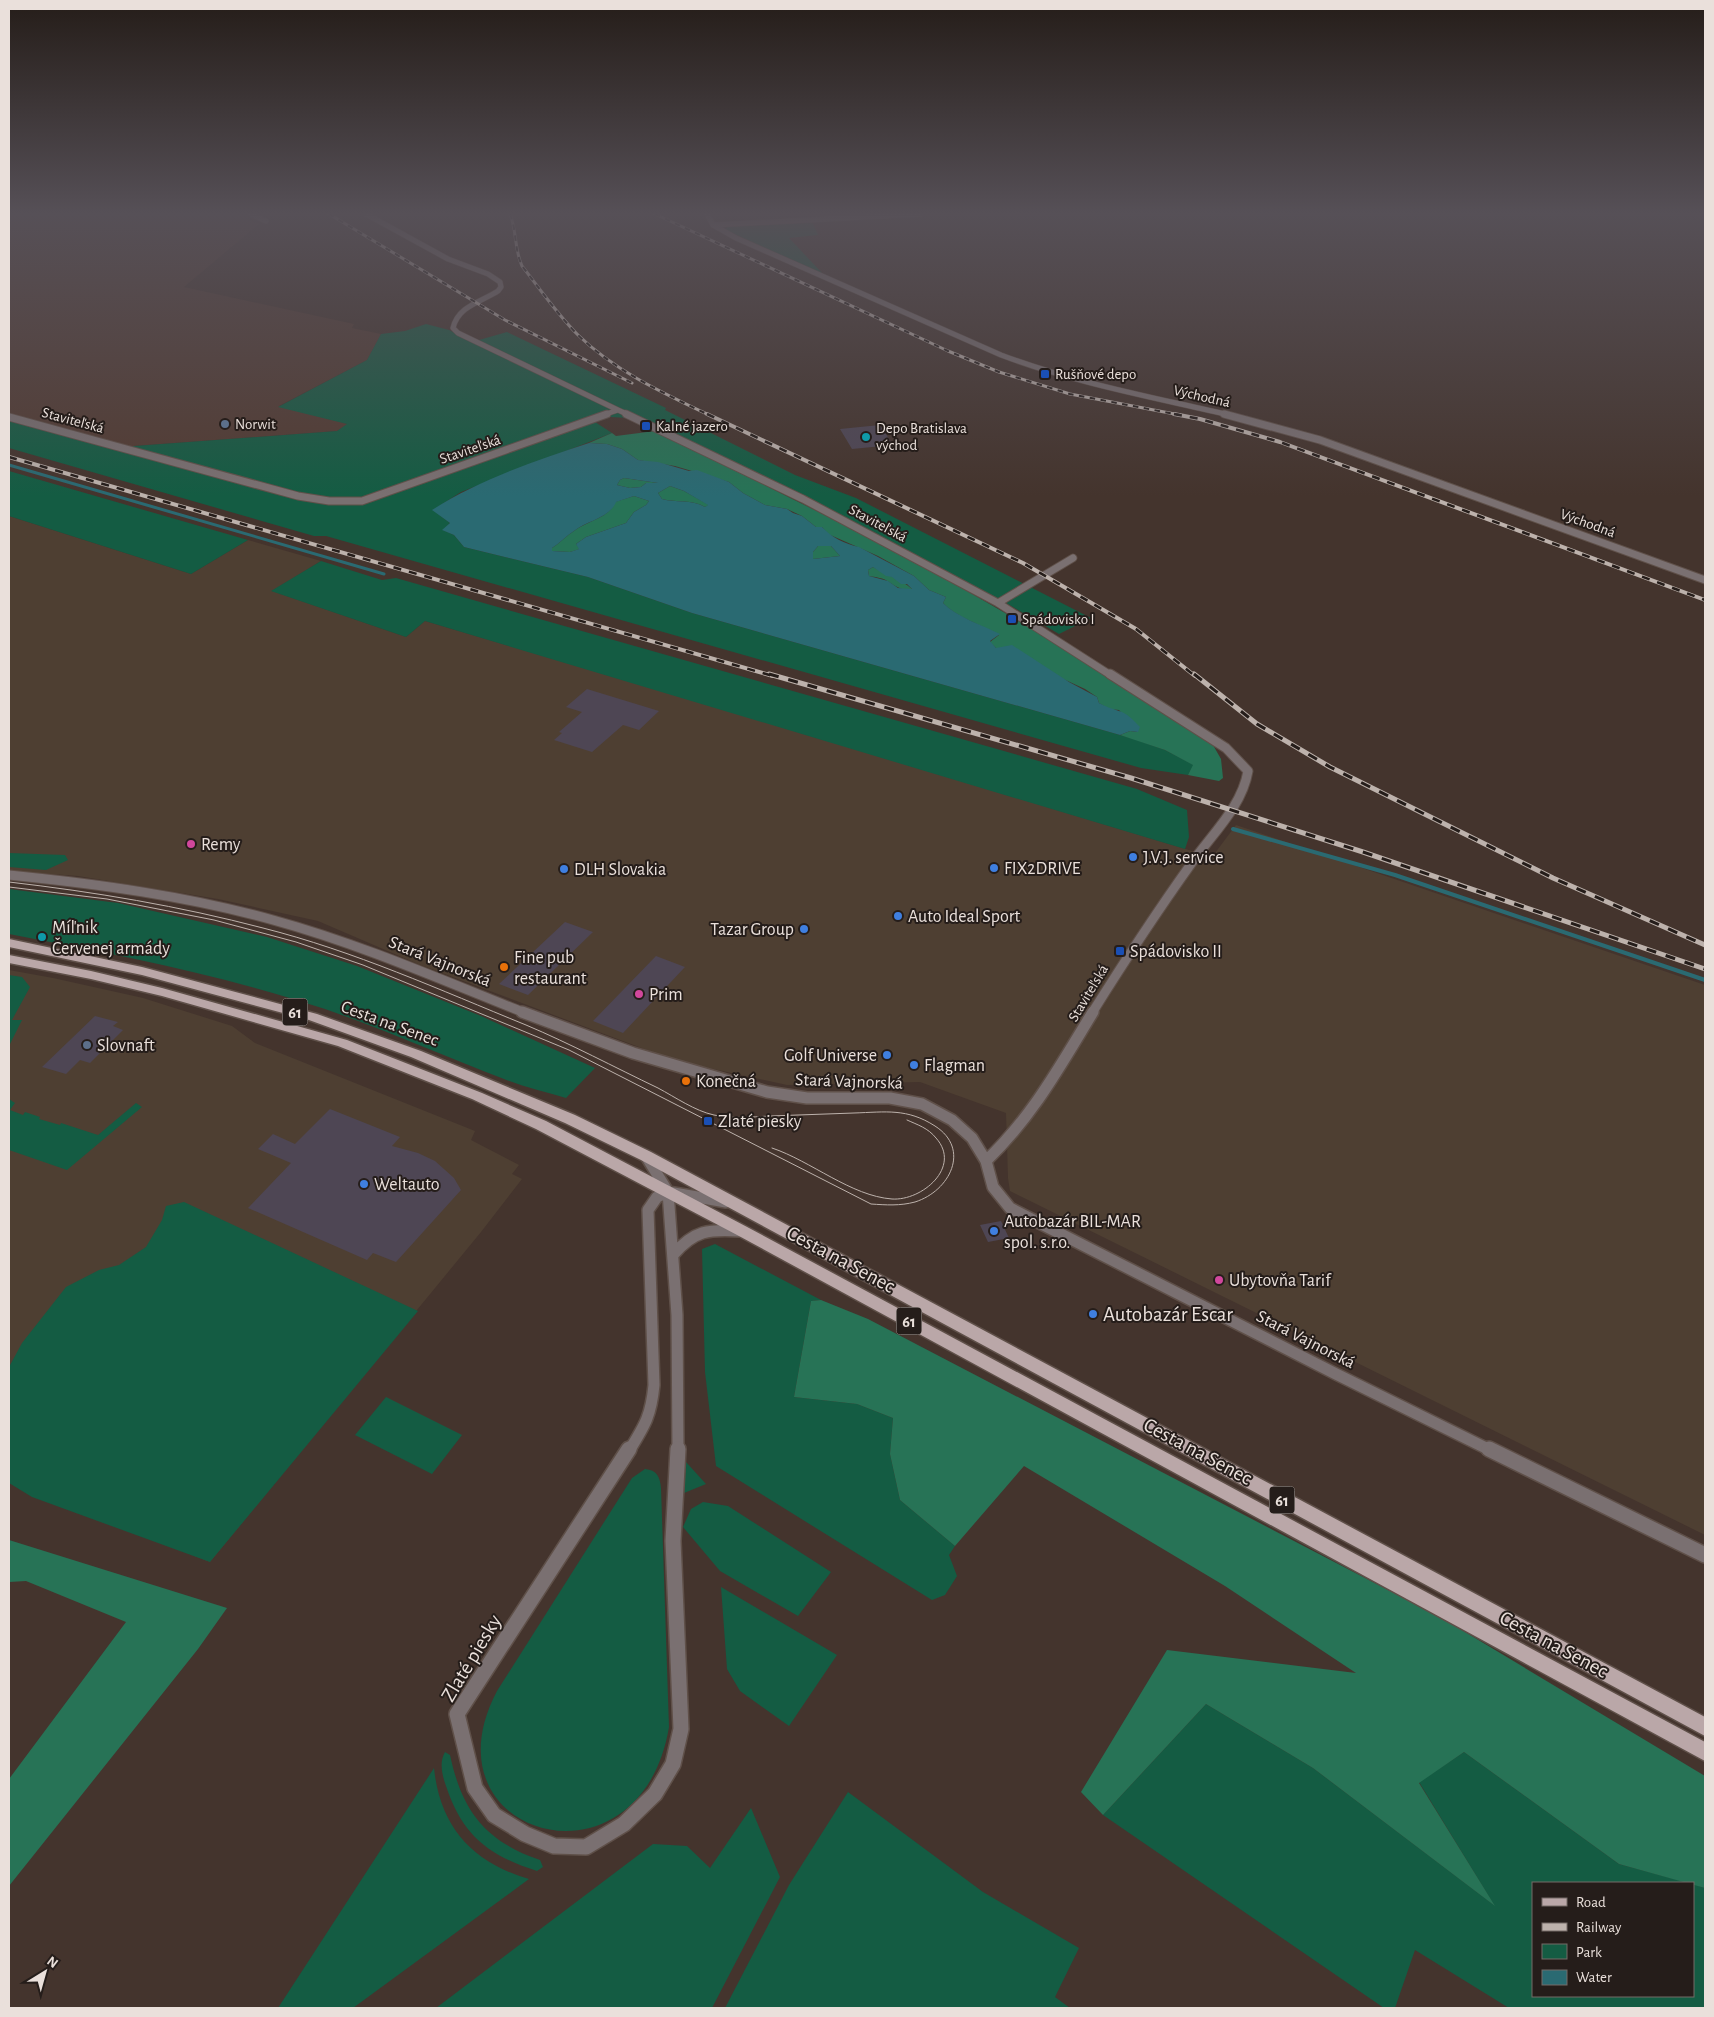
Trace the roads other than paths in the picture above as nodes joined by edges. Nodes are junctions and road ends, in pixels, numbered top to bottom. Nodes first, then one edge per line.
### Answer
1 (467, 308) edge
2 (895, 308) edge
3 (618, 410) junction
4 (9, 417) edge
5 (1073, 558) dead end
6 (1705, 580) edge
7 (998, 603) junction
8 (9, 875) edge
9 (9, 943) edge
10 (9, 959) edge
11 (646, 1156) junction
12 (986, 1161) junction
13 (668, 1191) junction
14 (734, 1204) junction
15 (744, 1232) junction
16 (673, 1255) junction
17 (1705, 1555) edge
18 (1705, 1727) edge
19 (1705, 1752) edge

1 - 3 street
2 - 6 street, Východná
3 - 4 street, Staviteľská
3 - 7 street, Staviteľská
5 - 7 street
7 - 12 street, Staviteľská
8 - 12 street, Stará Vajnorská
9 - 11 main road, Cesta na Senec / 61
10 - 13 main road, Cesta na Senec / 61
11 - 13 street, Zlaté piesky
11 - 14 main road, Cesta na Senec / 61
12 - 17 street, Stará Vajnorská
13 - 14 street, Cesta na Senec
13 - 15 main road, Cesta na Senec / 61
13 - 16 street, Zlaté piesky
13 - 16 street, Zlaté piesky
14 - 18 main road, Cesta na Senec / 61
15 - 16 street
15 - 19 main road, Cesta na Senec / 61

